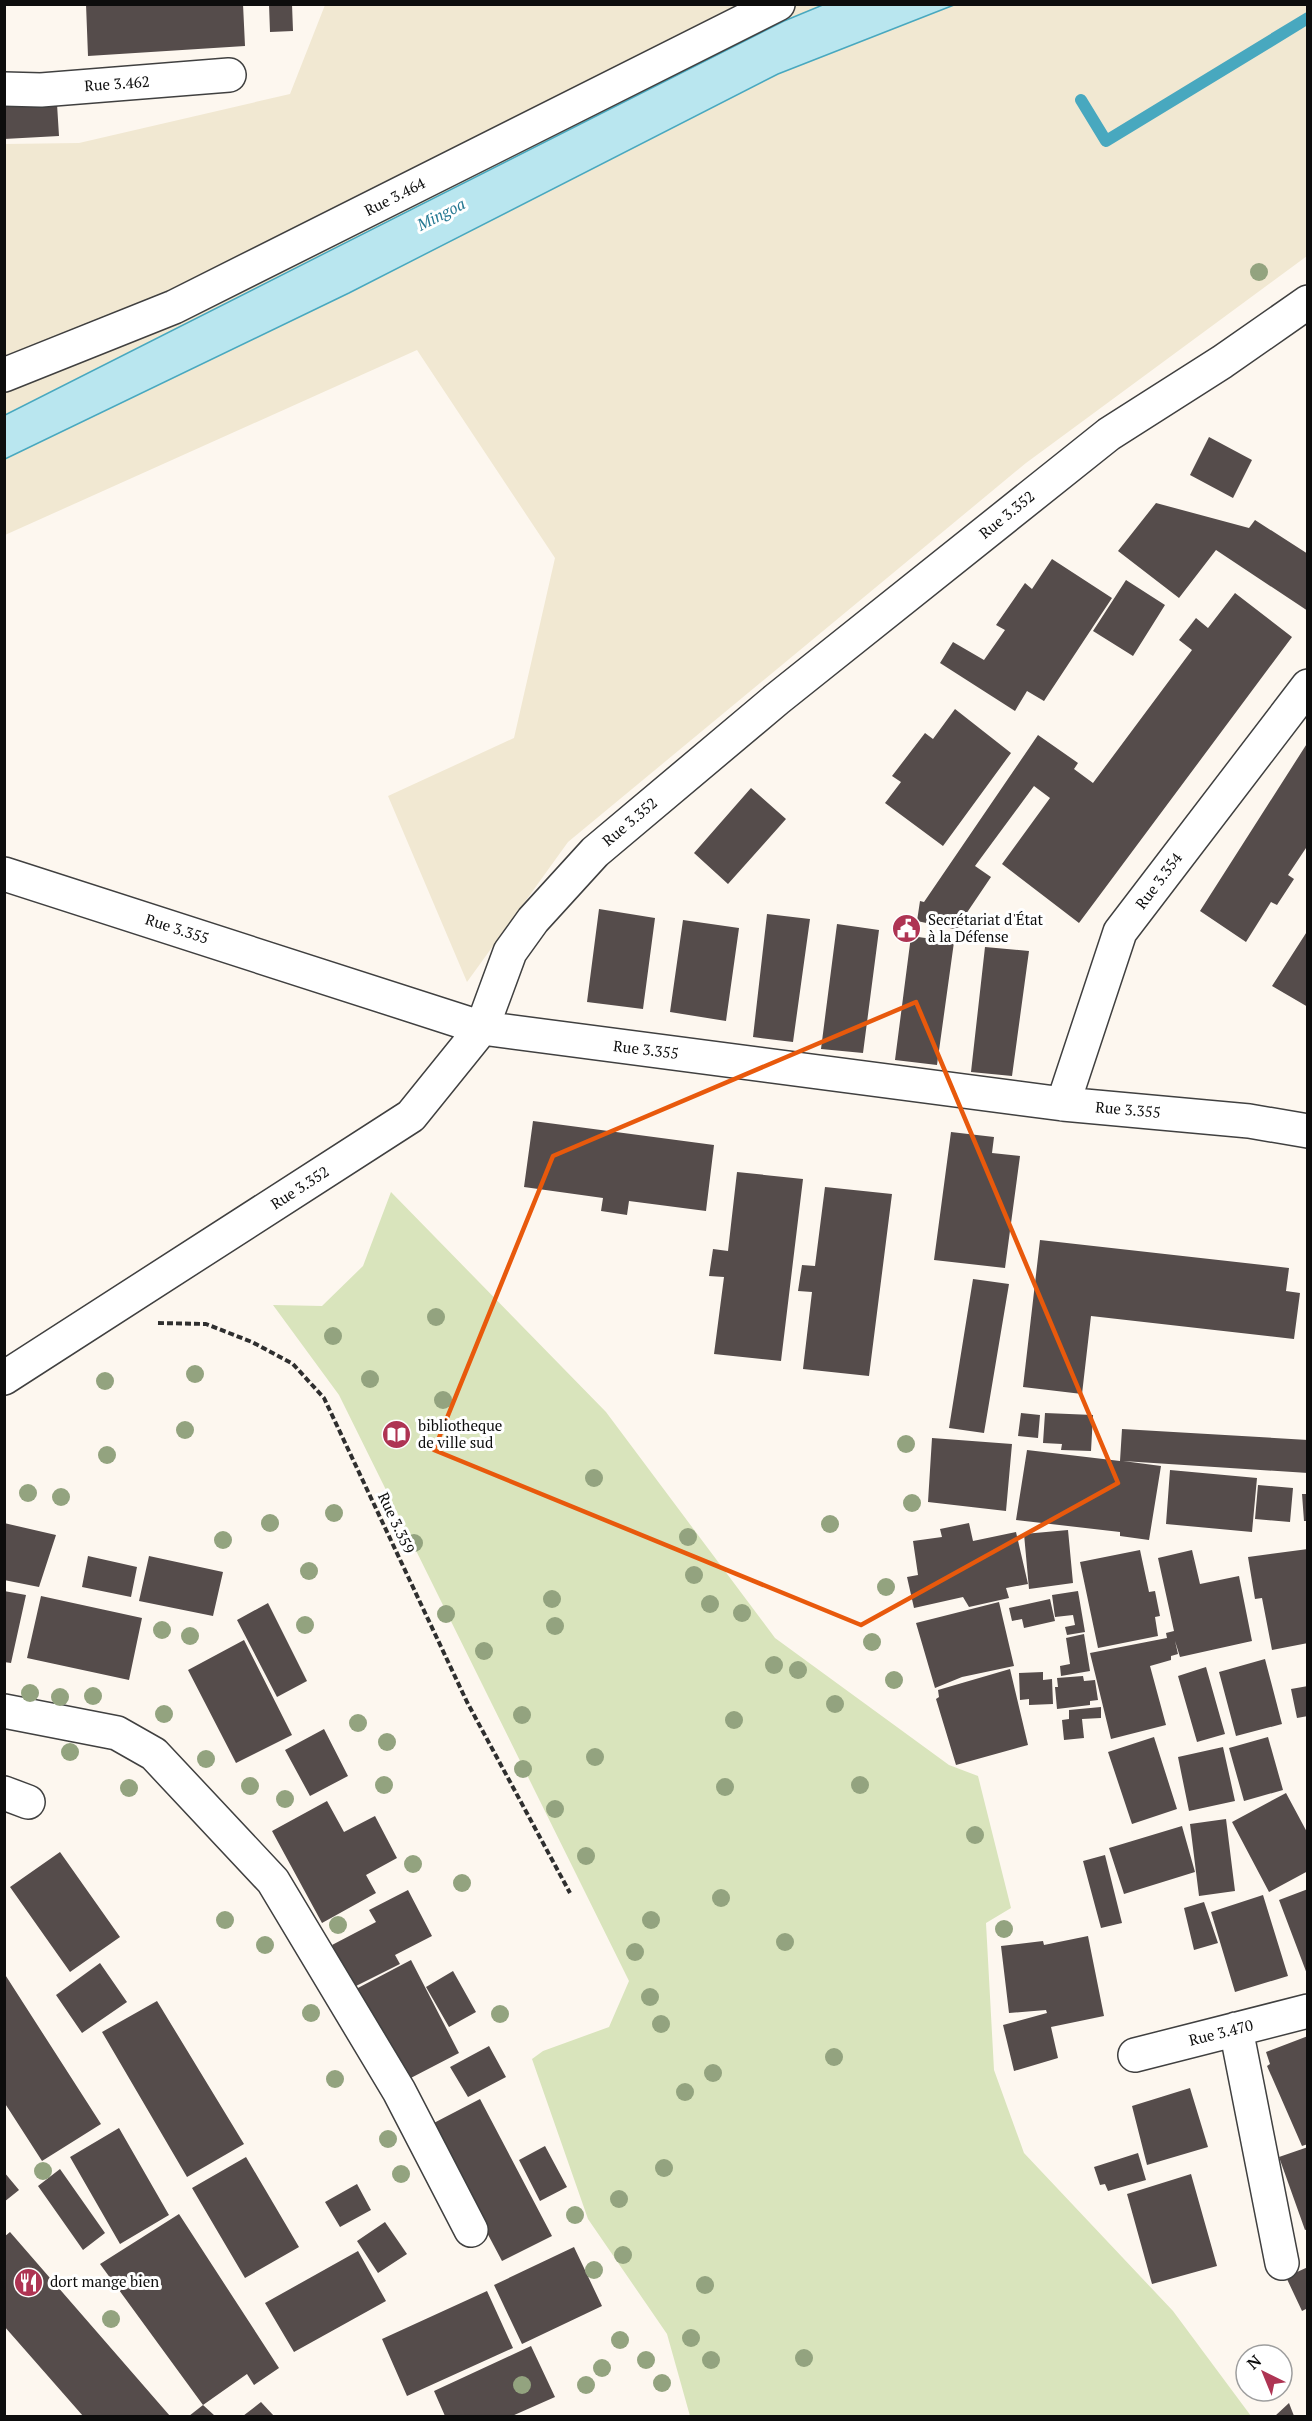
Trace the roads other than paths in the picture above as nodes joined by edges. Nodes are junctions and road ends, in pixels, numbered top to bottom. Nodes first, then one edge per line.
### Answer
1 (778, 4) edge
2 (229, 75) dead end
3 (4, 89) edge
4 (1308, 302) edge
5 (4, 375) edge
6 (1308, 686) edge
7 (4, 874) edge
8 (482, 1028) junction
9 (1063, 1104) junction
10 (1308, 1131) edge
11 (4, 1378) edge
12 (4, 1711) edge
13 (1308, 2011) edge
14 (1236, 2029) junction
15 (1135, 2055) dead end
16 (471, 2230) dead end
17 (1282, 2264) dead end

1 - 5 street, Rue 3.464
2 - 3 street, Rue 3.462
4 - 8 street, Rue 3.352
6 - 9 street, Rue 3.354
7 - 8 street, Rue 3.355
8 - 9 street, Rue 3.355
8 - 11 street, Rue 3.352
9 - 10 street, Rue 3.355
12 - 16 street
13 - 14 street, Rue 3.470
14 - 15 street, Rue 3.470
14 - 17 street

